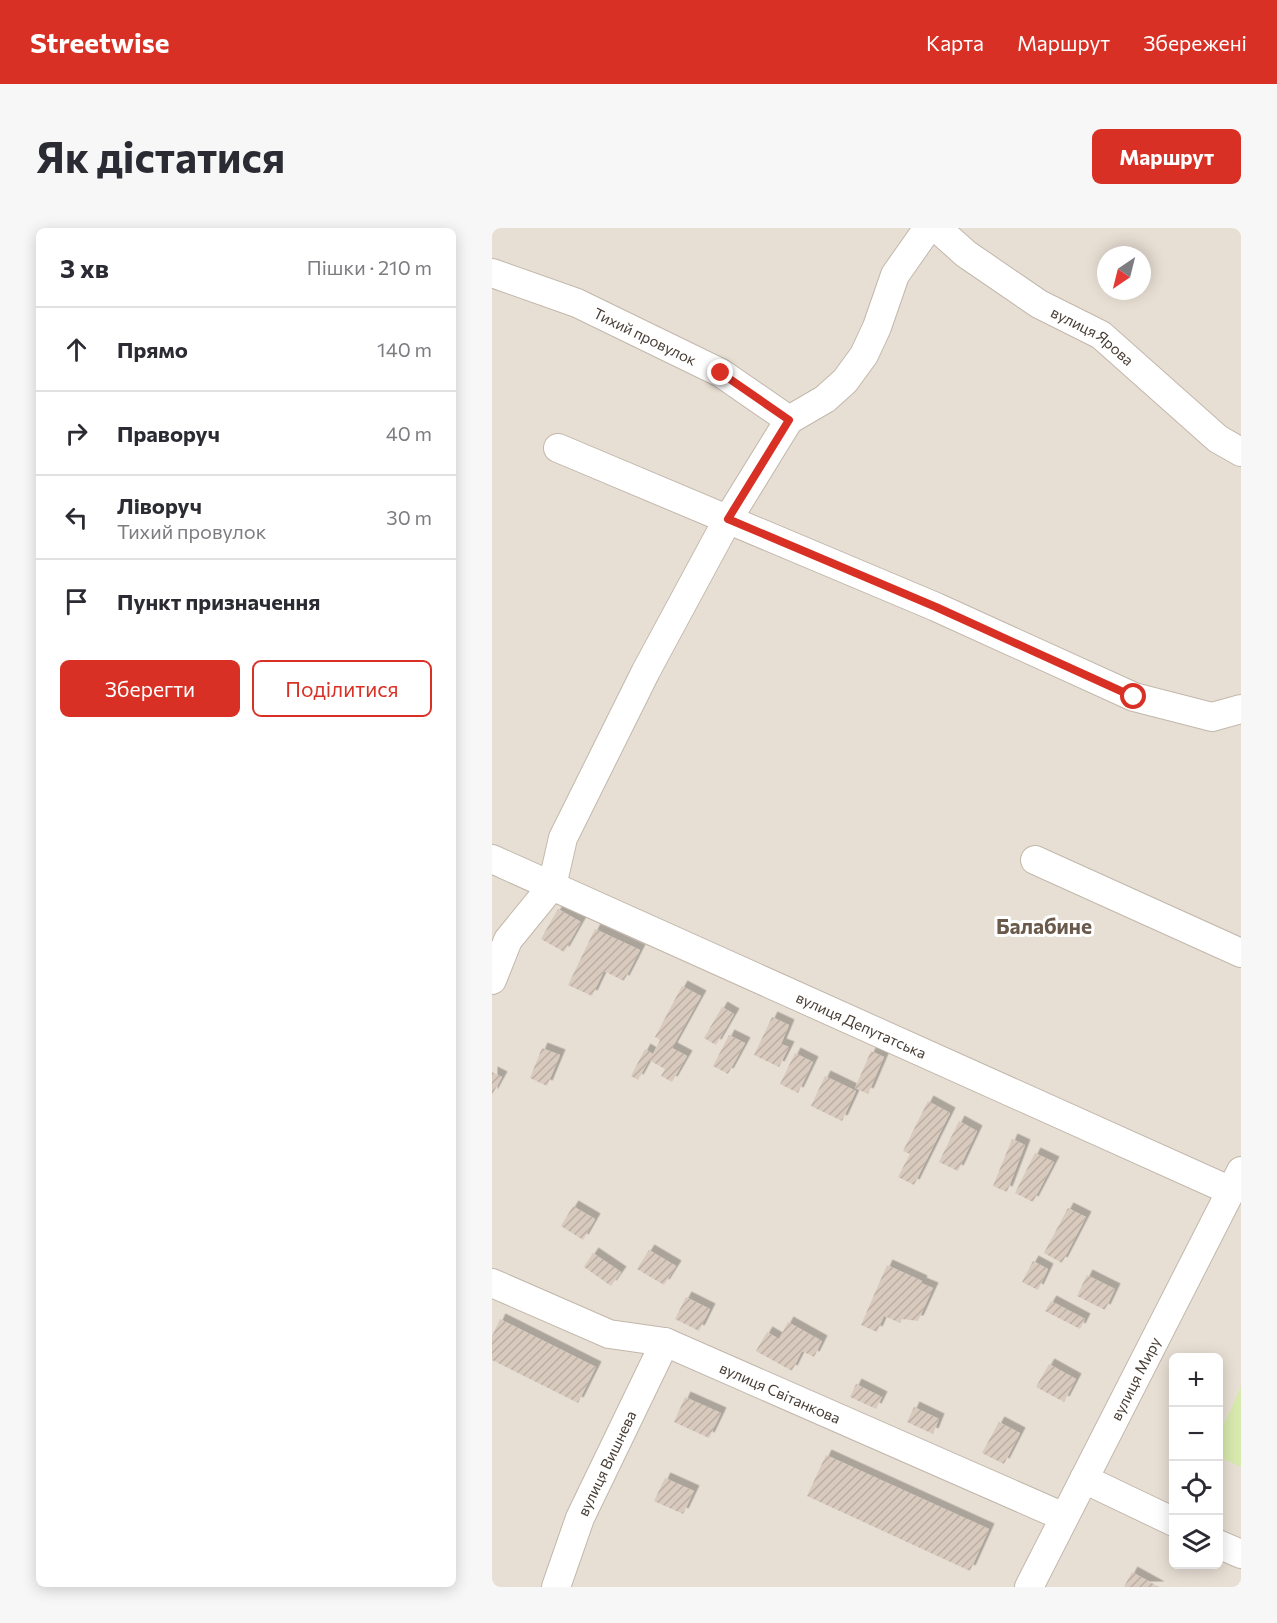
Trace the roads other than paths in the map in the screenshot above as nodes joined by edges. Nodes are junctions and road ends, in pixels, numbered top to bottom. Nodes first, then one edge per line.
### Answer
1 (928, 228) edge
2 (937, 228) edge
3 (492, 273) edge
4 (789, 420) junction
5 (558, 448) dead end
6 (1241, 452) edge
7 (728, 519) junction
8 (1241, 709) edge
9 (492, 859) edge
10 (1035, 860) dead end
11 (552, 886) junction
12 (1241, 953) edge
13 (492, 980) edge
14 (1236, 1181) edge
15 (492, 1283) edge
16 (665, 1342) junction
17 (1084, 1479) junction
18 (1064, 1517) junction
19 (1169, 1520) edge
20 (1223, 1546) edge
21 (1241, 1554) edge
22 (556, 1587) edge
23 (1029, 1587) edge

1 - 4 street
2 - 6 street, вулиця Ярова
3 - 4 street, Тихий провулок
4 - 7 street
5 - 7 street
7 - 8 street
7 - 11 street
9 - 11 street, вулиця Депутатська
10 - 12 street
11 - 13 street
11 - 14 street, вулиця Депутатська
14 - 17 street, вулиця Миру
15 - 16 street, вулиця Світанкова
16 - 18 street, вулиця Світанкова
16 - 22 street, вулиця Вишнева
17 - 18 street, вулиця Миру
17 - 19 street
18 - 23 street, вулиця Миру
20 - 21 street

